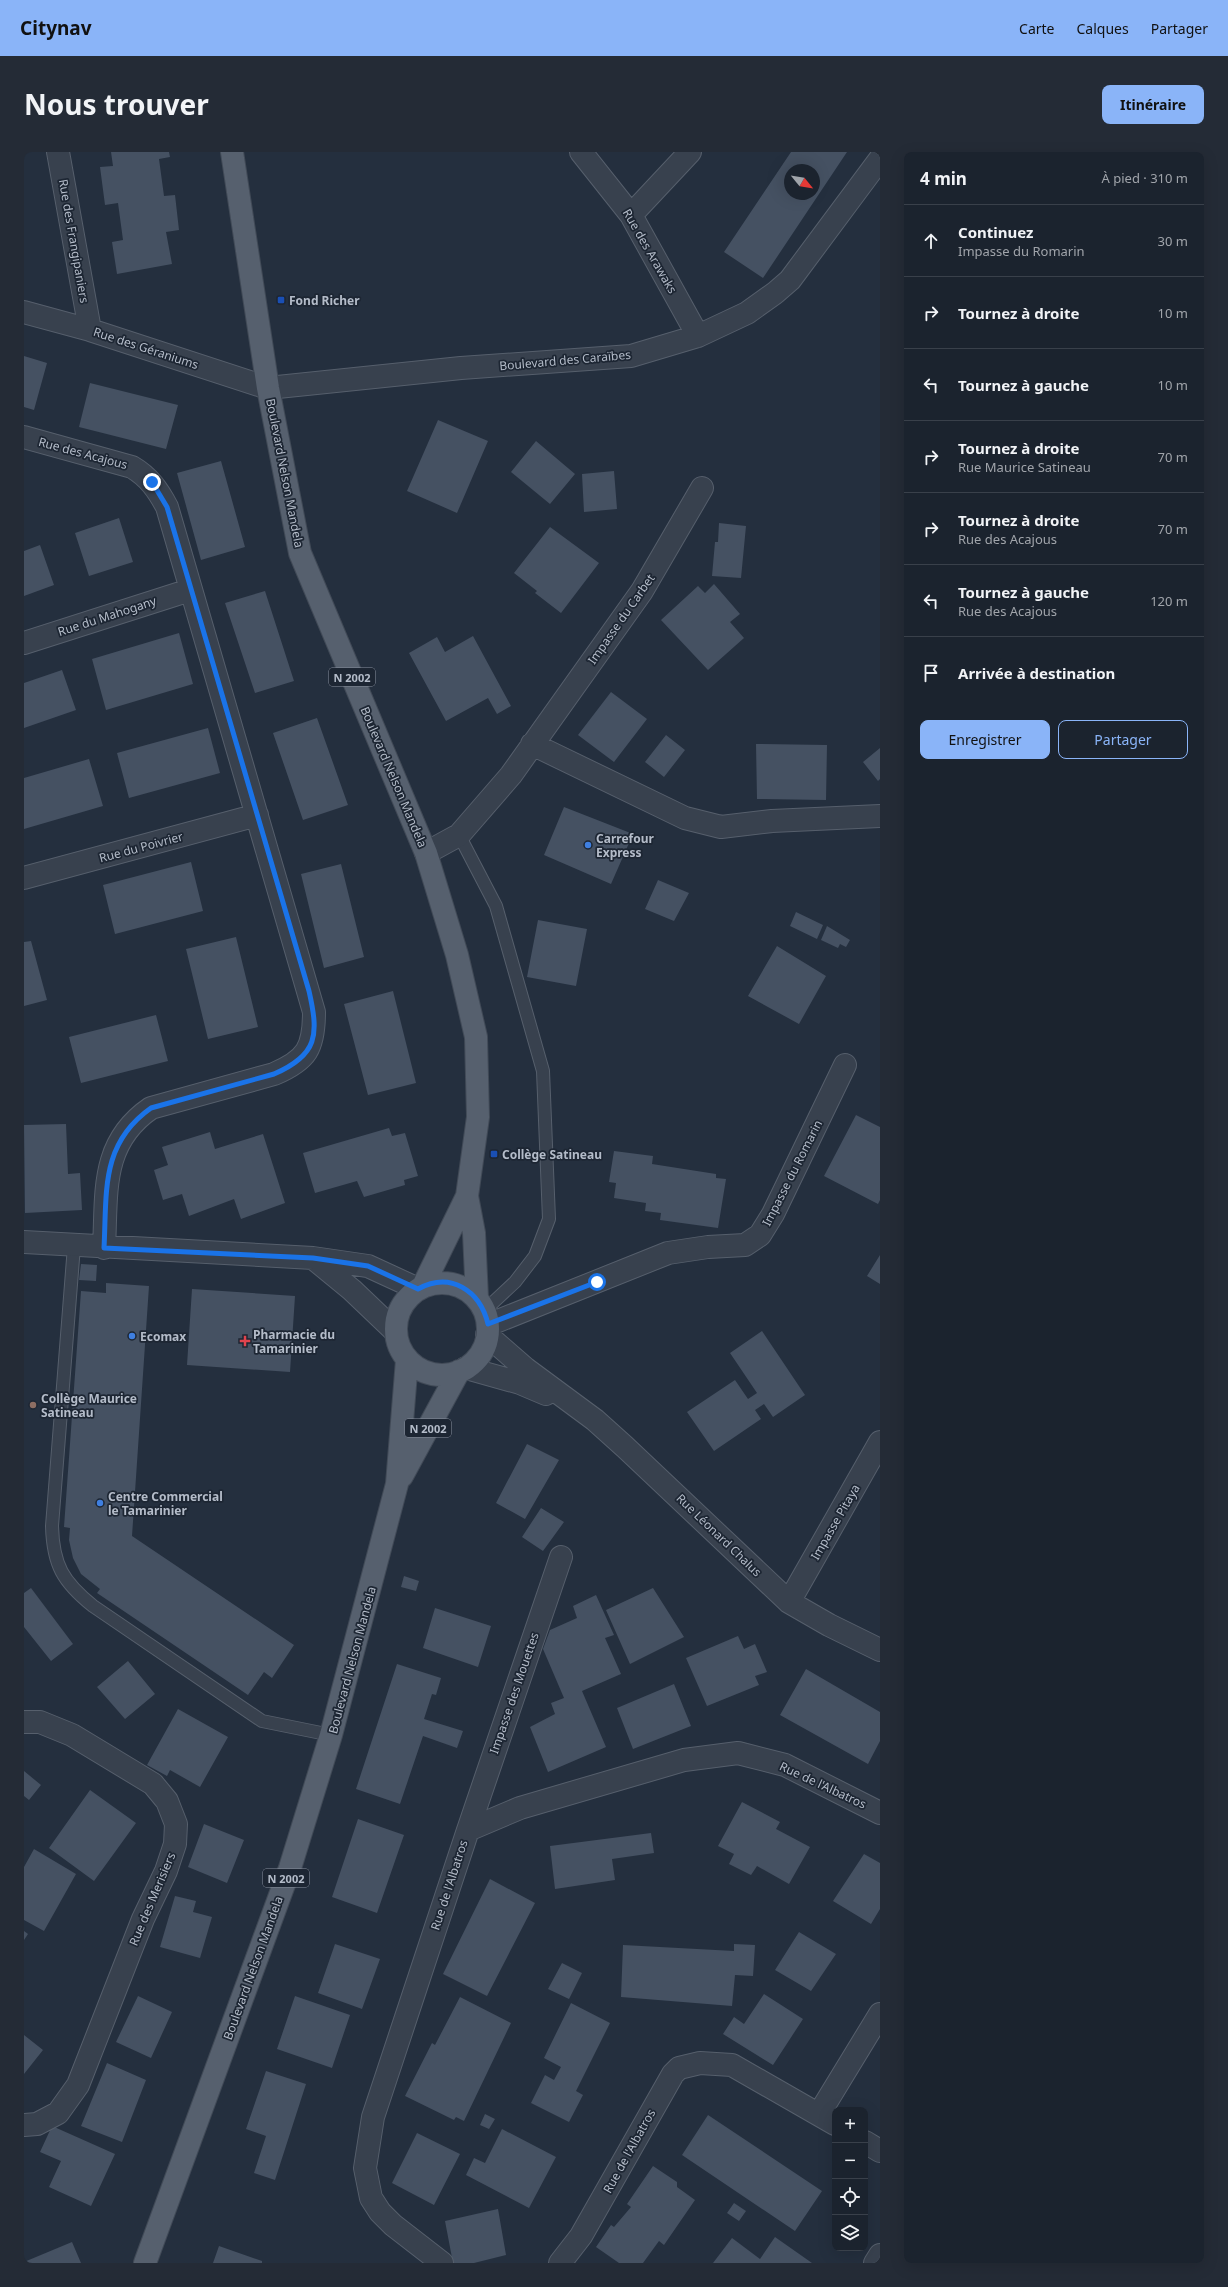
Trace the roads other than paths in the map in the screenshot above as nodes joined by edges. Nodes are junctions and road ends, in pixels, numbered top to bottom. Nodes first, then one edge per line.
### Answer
1 (58, 152) edge
2 (232, 152) edge
3 (581, 152) edge
4 (690, 152) edge
5 (880, 159) edge
6 (631, 215) junction
7 (24, 312) edge
8 (90, 330) junction
9 (698, 336) junction
10 (268, 388) junction
11 (24, 437) edge
12 (702, 488) dead end
13 (190, 590) junction
14 (24, 643) edge
15 (532, 744) junction
16 (257, 815) junction
17 (880, 816) edge
18 (459, 835) junction
19 (426, 853) junction
20 (24, 878) edge
21 (845, 1065) dead end
22 (467, 1196) junction
23 (24, 1242) edge
24 (74, 1246) junction
25 (104, 1248) junction
26 (313, 1258) junction
27 (420, 1288) junction
28 (484, 1317) junction
29 (396, 1332) junction
30 (407, 1360) junction
31 (462, 1370) junction
32 (570, 1403) junction
33 (880, 1442) edge
34 (397, 1484) junction
35 (561, 1557) dead end
36 (789, 1602) junction
37 (880, 1650) edge
38 (24, 1722) edge
39 (332, 1735) junction
40 (880, 1813) edge
41 (468, 1830) junction
42 (880, 2014) edge
43 (827, 2119) edge
44 (24, 2125) edge
45 (867, 2143) edge
46 (880, 2151) edge
47 (880, 2255) edge
48 (144, 2263) edge
49 (442, 2263) edge
50 (560, 2263) edge
51 (875, 2263) edge

1 - 8 street, Rue des Frangipaniers
2 - 10 main road, Boulevard Nelson Mandela / N 2002
3 - 6 street, Rue des Arawaks
4 - 6 street
5 - 9 street, Boulevard des Caraïbes
6 - 9 street, Rue des Arawaks
7 - 8 street, Rue des Géraniums
8 - 10 street, Rue des Géraniums
9 - 10 street, Boulevard des Caraïbes
10 - 19 main road, Boulevard Nelson Mandela / N 2002
11 - 13 street, Rue des Acajous
12 - 15 street, Impasse du Carbet
13 - 14 street, Rue du Mahogany
13 - 16 street, Rue des Acajous
15 - 17 street
15 - 18 street, Impasse du Carbet
16 - 20 street, Rue du Poivrier
16 - 25 street, Rue des Acajous
18 - 19 street, Impasse du Carbet
18 - 28 lane
19 - 22 main road, Boulevard Nelson Mandela / N 2002
21 - 28 street, Impasse du Romarin
22 - 27 main road, Boulevard Nelson Mandela / N 2002
22 - 28 main road, Boulevard Nelson Mandela / N 2002
23 - 24 street
24 - 25 street
24 - 39 lane
25 - 26 street
26 - 27 street
26 - 29 street
27 - 28 main road
27 - 29 main road
28 - 31 main road
28 - 32 street, Rue Léonard Chalus
29 - 30 main road
30 - 31 main road
30 - 34 main road, Boulevard Nelson Mandela / N 2002
31 - 32 street, Rue Léonard Chalus
31 - 34 main road, Boulevard Nelson Mandela / N 2002
32 - 36 street, Rue Léonard Chalus
33 - 36 street, Impasse Pitaya
34 - 39 main road, Boulevard Nelson Mandela / N 2002
35 - 41 street, Impasse des Mouettes
36 - 37 street, Rue Léonard Chalus
38 - 44 street, Rue des Merisiers
39 - 48 main road, Boulevard Nelson Mandela / N 2002
40 - 41 street, Rue de l'Albatros
41 - 49 street, Rue de l'Albatros
42 - 43 street
43 - 50 street, Rue de l'Albatros
45 - 46 street
47 - 51 street

